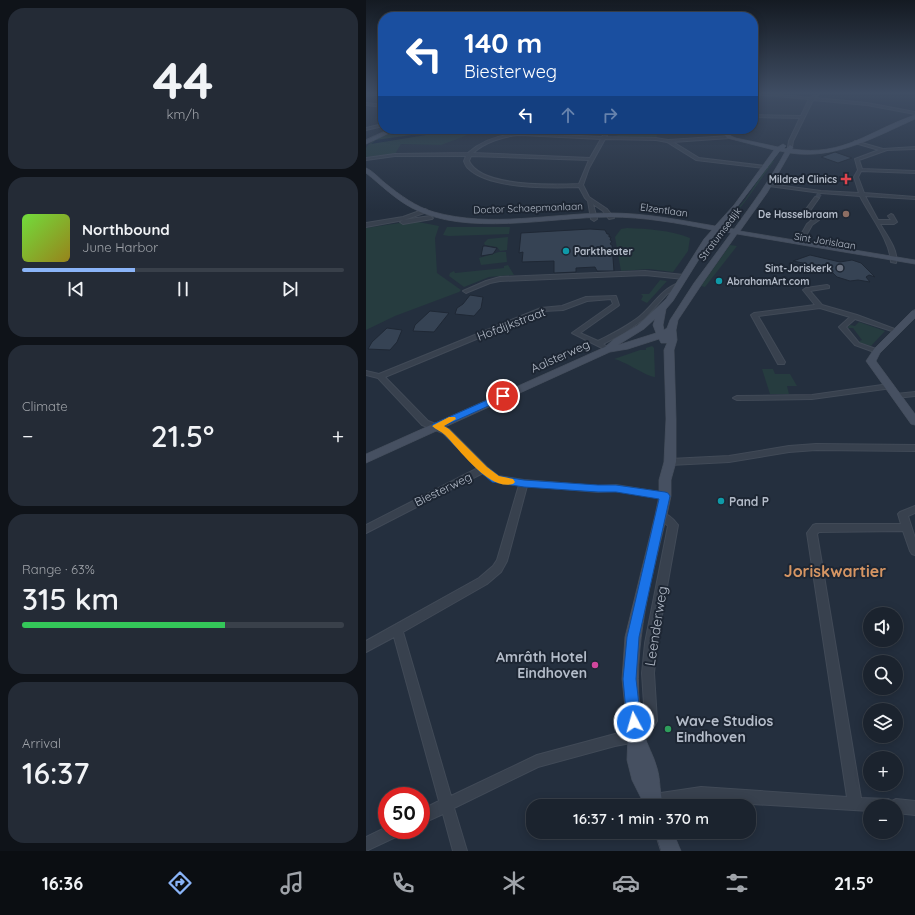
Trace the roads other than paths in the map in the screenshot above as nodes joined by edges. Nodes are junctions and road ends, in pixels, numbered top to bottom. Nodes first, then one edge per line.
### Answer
1 (794, 132) edge
2 (883, 132) edge
3 (378, 134) edge
4 (382, 134) edge
5 (512, 134) joint
6 (605, 134) edge
7 (727, 134) edge
8 (729, 137) junction
9 (603, 138) junction
10 (366, 140) edge
11 (668, 141) junction
12 (856, 142) junction
13 (786, 146) junction
14 (914, 148) edge
15 (827, 150) junction
16 (883, 150) junction
17 (813, 153) junction
18 (468, 155) junction
19 (366, 159) edge
20 (592, 159) junction
21 (783, 161) junction
22 (765, 167) junction
23 (366, 170) edge
24 (860, 170) junction
25 (915, 172) edge
26 (366, 177) edge
27 (581, 185) junction
28 (769, 185) junction
29 (819, 194) junction
30 (863, 195) junction
31 (915, 198) edge
32 (590, 201) junction
33 (420, 214) junction
34 (891, 216) dead end
35 (593, 217) junction
36 (610, 217) junction
37 (430, 218) junction
38 (410, 220) junction
39 (878, 222) junction
40 (368, 225) edge
41 (715, 231) junction
42 (734, 234) junction
43 (800, 242) junction
44 (894, 260) junction
45 (915, 262) edge
46 (915, 265) edge
47 (682, 281) junction
48 (827, 287) dead end
49 (466, 291) dead end
50 (820, 306) junction
51 (662, 310) junction
52 (915, 312) edge
53 (855, 316) junction
54 (671, 330) junction
55 (897, 331) junction
56 (662, 335) junction
57 (598, 344) junction
58 (608, 349) junction
59 (669, 350) junction
60 (877, 351) junction
61 (781, 362) dead end
62 (366, 373) edge
63 (380, 376) junction
64 (889, 386) junction
65 (915, 394) edge
66 (896, 396) junction
67 (737, 398) dead end
68 (915, 422) edge
69 (437, 426) junction
70 (915, 448) edge
71 (366, 459) edge
72 (669, 465) junction
73 (484, 469) junction
74 (524, 483) junction
75 (665, 493) junction
76 (915, 509) edge
77 (661, 515) junction
78 (906, 526) junction
79 (366, 529) edge
80 (915, 551) edge
81 (397, 630) junction
82 (366, 648) edge
83 (636, 736) junction
84 (652, 799) edge
85 (675, 799) edge
86 (447, 804) junction
87 (855, 804) junction
88 (863, 804) edge
89 (903, 807) edge
90 (915, 808) edge
91 (430, 812) edge
92 (378, 838) edge
93 (366, 844) edge
94 (460, 851) edge

1 - 13 street, Stratumsedijk
2 - 12 main road
3 - 10 main road
4 - 10 main road
5 - 9 street
5 - 18 street
6 - 9 street
7 - 8 main road
8 - 11 street
8 - 13 main road
9 - 11 street
9 - 20 street
11 - 22 street
12 - 15 main road
12 - 16 street
13 - 15 main road
13 - 17 main road
13 - 21 main road, Stratumsedijk
13 - 22 main road, Stratumsedijk
14 - 16 street
15 - 17 main road
16 - 24 street
17 - 21 main road
18 - 19 street
18 - 20 street
18 - 27 street
20 - 27 street
21 - 28 main road, Stratumsedijk
22 - 41 main road, Stratumsedijk
23 - 33 main road, Doctor Schaepmanlaan
24 - 25 street
24 - 30 street
26 - 33 main road, Doctor Schaepmanlaan
27 - 32 street, Elzentlaan
28 - 29 street
28 - 42 main road, Stratumsedijk
29 - 30 street
29 - 43 street
30 - 31 street
30 - 39 street
32 - 35 street, Elzentlaan
32 - 36 street, Elzentlaan
33 - 35 main road, Doctor Schaepmanlaan
33 - 37 main road, Doctor Schaepmanlaan
33 - 38 street
33 - 40 street
34 - 39 street
35 - 36 main road, Elzentlaan
35 - 37 main road, Doctor Schaepmanlaan
36 - 41 main road, Elzentlaan
37 - 38 street
38 - 40 street
39 - 44 street
41 - 42 main road, Elzentlaan
41 - 47 main road, Stratumsedijk
42 - 43 main road, Sint Jorislaan
42 - 44 main road, Sint Jorislaan
42 - 54 main road, Stratumsedijk
43 - 44 main road, Sint Jorislaan
44 - 45 main road, Sint Jorislaan
44 - 46 main road, Sint Jorislaan
47 - 49 street
47 - 51 main road, Stratumsedijk
47 - 57 street, Aalsterweg
48 - 50 street
50 - 53 street
50 - 61 street
51 - 56 main road, Leenderweg
51 - 58 main road, Aalsterweg
52 - 55 main road
53 - 55 street
53 - 60 street
54 - 56 main road
54 - 59 main road, Leenderweg
55 - 60 main road
56 - 58 main road, Aalsterweg
56 - 59 main road, Leenderweg
57 - 58 street
57 - 63 street, Hofdijkstraat
58 - 69 main road, Aalsterweg
59 - 72 main road, Leenderweg
60 - 64 main road
62 - 63 street
63 - 69 street
64 - 66 main road
64 - 67 street
65 - 66 street
66 - 68 main road
69 - 71 main road, Aalsterweg
69 - 73 street
70 - 72 street
72 - 75 main road, Leenderweg
73 - 74 street, Biesterweg
73 - 79 street, Biesterweg
74 - 75 street, Biesterweg
74 - 81 street
75 - 77 main road, Leenderweg
76 - 78 street
77 - 83 main road, Leenderweg
77 - 83 street, Leenderweg
78 - 80 street
78 - 87 street
81 - 82 street
81 - 86 street
83 - 84 main road, Leenderweg
83 - 86 street
85 - 87 street
86 - 91 street
86 - 94 street
87 - 88 street
89 - 90 street
92 - 93 street

